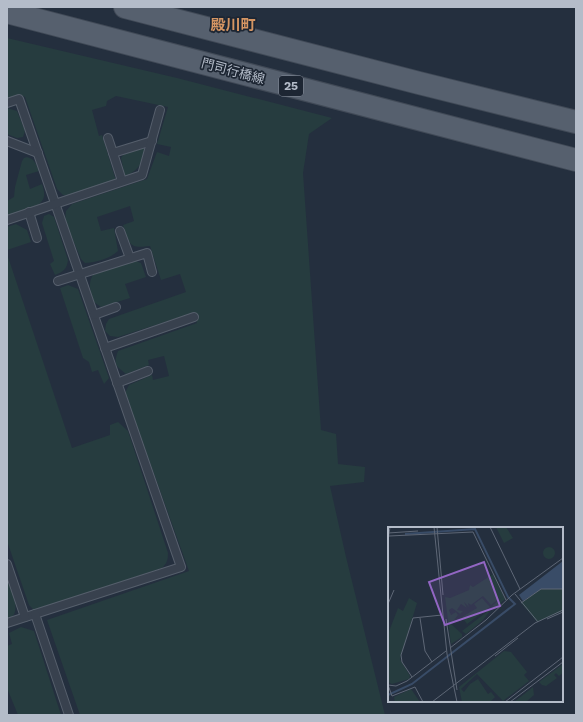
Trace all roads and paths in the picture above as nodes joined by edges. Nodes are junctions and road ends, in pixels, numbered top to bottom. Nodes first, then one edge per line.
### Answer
1 (126, 7) edge
2 (7, 12) edge
3 (7, 104) edge
4 (160, 110) dead end
5 (576, 122) edge
6 (108, 138) dead end
7 (152, 140) junction
8 (7, 141) edge
9 (113, 152) junction
10 (38, 153) junction
11 (576, 160) edge
12 (122, 181) junction
13 (55, 203) junction
14 (29, 212) junction
15 (7, 220) edge
16 (120, 231) dead end
17 (37, 238) dead end
18 (130, 258) junction
19 (152, 272) dead end
20 (80, 274) junction
21 (58, 281) dead end
22 (116, 307) dead end
23 (94, 315) junction
24 (194, 317) dead end
25 (105, 348) junction
26 (148, 371) dead end
27 (117, 383) junction
28 (7, 564) edge
29 (35, 614) junction
30 (25, 617) junction
31 (7, 623) edge
32 (70, 715) edge

1 - 5 main road
2 - 11 main road, 門司行橋線 / 25
3 - 10 lane
4 - 7 lane
6 - 9 lane
7 - 9 lane
7 - 12 lane
8 - 10 lane
9 - 12 lane
10 - 13 lane
12 - 13 lane
13 - 14 lane
13 - 20 lane
14 - 15 lane
14 - 17 lane
16 - 18 lane
18 - 19 lane
18 - 20 lane
20 - 21 lane
20 - 23 lane
22 - 23 lane
23 - 25 lane
24 - 25 lane
25 - 27 lane
26 - 27 lane
27 - 29 lane
28 - 30 lane
29 - 30 lane
29 - 32 lane
30 - 31 lane

